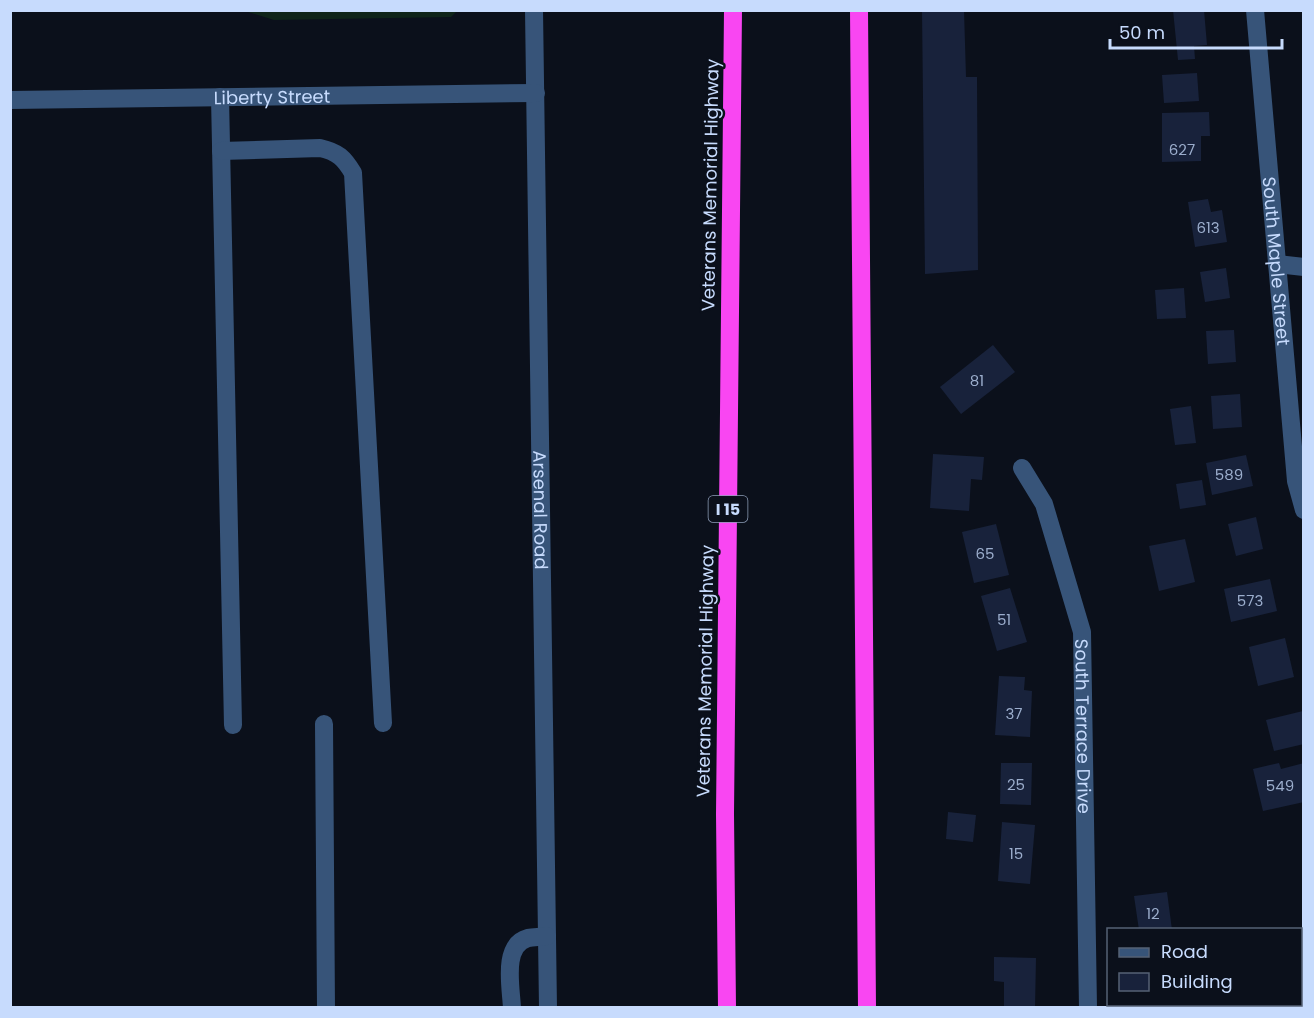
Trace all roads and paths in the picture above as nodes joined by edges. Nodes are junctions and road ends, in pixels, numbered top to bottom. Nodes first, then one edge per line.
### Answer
1 (534, 10) edge
2 (733, 10) edge
3 (859, 10) edge
4 (1255, 10) edge
5 (536, 93) junction
6 (220, 97) junction
7 (10, 100) edge
8 (221, 151) junction
9 (1277, 264) junction
10 (1304, 267) edge
11 (1022, 468) dead end
12 (1304, 510) edge
13 (383, 723) dead end
14 (324, 724) dead end
15 (233, 725) dead end
16 (547, 936) junction
17 (1088, 1001) edge
18 (326, 1008) edge
19 (512, 1008) edge
20 (548, 1008) edge
21 (727, 1008) edge
22 (867, 1008) edge

1 - 5 street, Arsenal Road
2 - 21 highway, Veterans Memorial Highway / I 15
3 - 22 highway
4 - 9 street, South Maple Street
5 - 6 street, Liberty Street
5 - 16 street, Arsenal Road
6 - 7 street, Liberty Street
6 - 8 street
8 - 13 street
8 - 15 street
9 - 10 street
9 - 12 street, South Maple Street
11 - 17 street, South Terrace Drive
14 - 18 street
16 - 19 street
16 - 20 street, Arsenal Road

